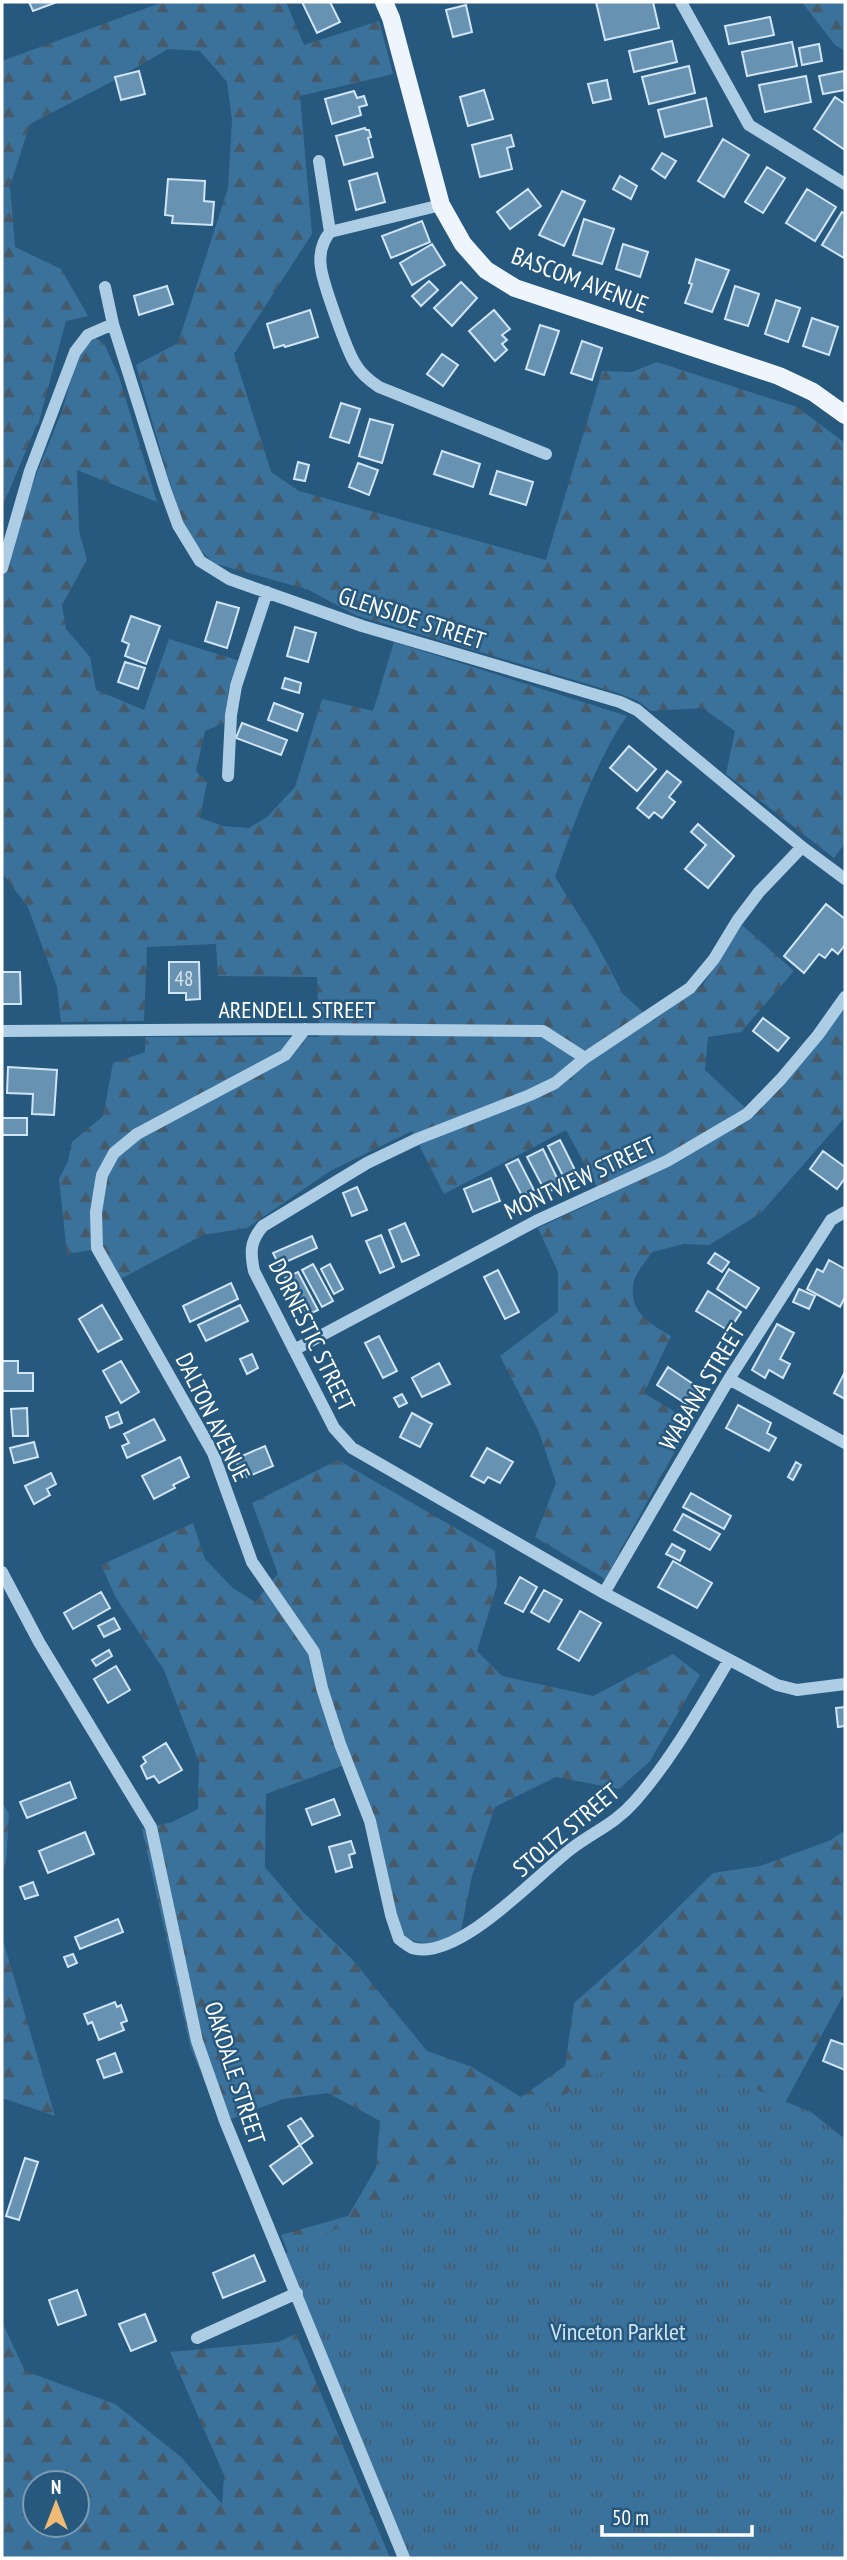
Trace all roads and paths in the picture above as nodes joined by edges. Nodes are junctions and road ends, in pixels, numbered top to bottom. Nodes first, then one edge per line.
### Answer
1 (384, 2) edge
2 (681, 2) edge
3 (318, 161) dead end
4 (845, 184) edge
5 (441, 205) junction
6 (330, 232) junction
7 (105, 287) dead end
8 (113, 324) junction
9 (845, 415) edge
10 (546, 454) dead end
11 (2, 568) edge
12 (267, 592) junction
13 (228, 776) dead end
14 (802, 847) junction
15 (845, 879) edge
16 (845, 997) edge
17 (305, 1029) junction
18 (2, 1031) edge
19 (585, 1058) junction
20 (845, 1212) edge
21 (294, 1350) junction
22 (729, 1379) junction
23 (845, 1443) edge
24 (2, 1572) edge
25 (604, 1593) junction
26 (729, 1660) junction
27 (845, 1684) edge
28 (414, 1948) joint
29 (297, 2293) junction
30 (197, 2338) dead end
31 (404, 2558) edge

1 - 5 main road, BASCOM AVENUE
2 - 4 street
3 - 6 street
5 - 6 street
5 - 9 main road, BASCOM AVENUE
6 - 10 street
7 - 8 street, GLENSIDE STREET
8 - 11 street
8 - 12 street, GLENSIDE STREET
12 - 13 street
12 - 14 street, GLENSIDE STREET
14 - 15 street, GLENSIDE STREET
14 - 19 street, DORNESTIC STREET
16 - 21 street, MONTVIEW STREET
17 - 18 street, ARENDELL STREET
17 - 19 street, ARENDELL STREET
17 - 28 street, DALTON AVENUE
19 - 21 street, DORNESTIC STREET
20 - 22 street, WABANA STREET
21 - 25 street, DORNESTIC STREET
22 - 23 street
22 - 25 street, WABANA STREET
24 - 29 street, OAKDALE STREET
25 - 26 street, DORNESTIC STREET
26 - 27 street, DORNESTIC STREET
26 - 28 street, STOLTZ STREET
29 - 30 street
29 - 31 street, OAKDALE STREET

